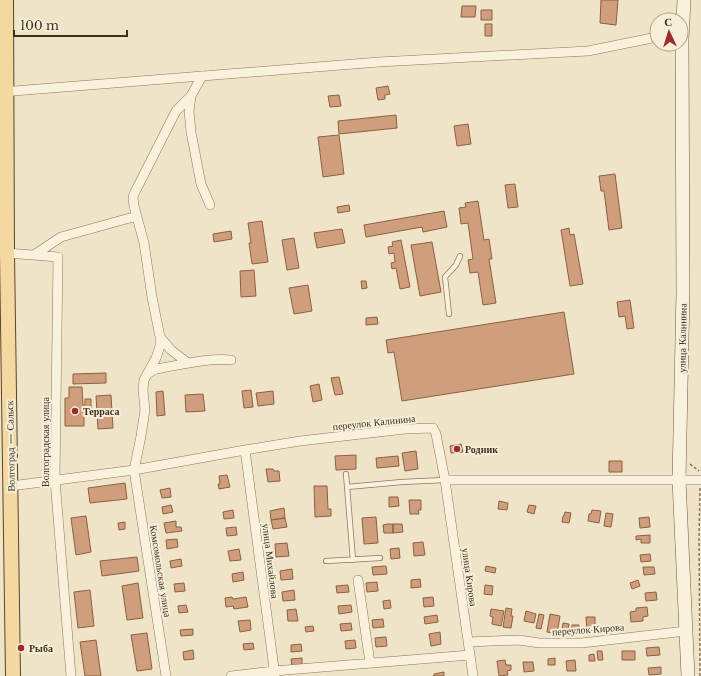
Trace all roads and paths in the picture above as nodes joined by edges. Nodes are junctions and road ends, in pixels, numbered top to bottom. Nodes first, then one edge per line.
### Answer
1 (6, 0) edge
2 (684, 0) edge
3 (683, 12) edge
4 (649, 39) edge
5 (681, 52) edge
6 (202, 76) junction
7 (3, 92) edge
8 (191, 96) junction
9 (210, 205) dead end
10 (137, 216) junction
11 (7, 253) junction
12 (34, 255) junction
13 (460, 256) dead end
14 (449, 314) dead end
15 (160, 337) junction
16 (231, 360) dead end
17 (188, 364) junction
18 (147, 375) junction
19 (245, 450) junction
20 (690, 464) dead end
21 (134, 470) junction
22 (346, 474) dead end
23 (701, 478) edge
24 (55, 480) junction
25 (445, 480) junction
26 (679, 480) junction
27 (11, 486) junction
28 (347, 487) junction
29 (380, 558) dead end
30 (353, 560) junction
31 (326, 561) dead end
32 (358, 580) dead end
33 (686, 631) junction
34 (468, 642) junction
35 (470, 655) junction
36 (370, 663) junction
37 (274, 674) edge
38 (13, 676) edge
39 (71, 676) edge
40 (166, 676) edge
41 (232, 676) edge
42 (473, 676) edge
43 (688, 676) edge
44 (700, 676) edge

1 - 7 main road, Волгоград — Сальск
2 - 3 street, улица Калинина
4 - 6 street
5 - 26 street, улица Калинина
6 - 7 street
6 - 8 street
7 - 11 main road, Волгоград — Сальск
8 - 9 street
8 - 10 street
10 - 12 street
10 - 15 street
11 - 12 street, Волгоградская улица
11 - 27 main road, Волгоград — Сальск
12 - 24 street, Волгоградская улица
13 - 14 lane
15 - 17 street
15 - 18 street
16 - 17 street
17 - 18 street
18 - 21 street
19 - 21 street, переулок Калинина
19 - 25 street, переулок Калинина
19 - 37 street, улица Михайлова
20 - 23 path
21 - 24 street, переулок Калинина
21 - 40 street, Комсомольская улица
22 - 28 lane
23 - 26 street
23 - 44 path
24 - 27 street, переулок Калинина
24 - 39 street, Волгоградская улица
25 - 26 street
25 - 28 lane
25 - 34 street, улица Кирова
26 - 33 street, улица Калинина
27 - 38 main road, Волгоград — Сальск
28 - 30 lane
29 - 30 lane
30 - 31 lane
32 - 36 street
33 - 34 street, переулок Кирова
33 - 43 street, улица Калинина
34 - 35 street, улица Кирова
35 - 36 street
35 - 42 street, улица Кирова
36 - 37 street
37 - 41 street

